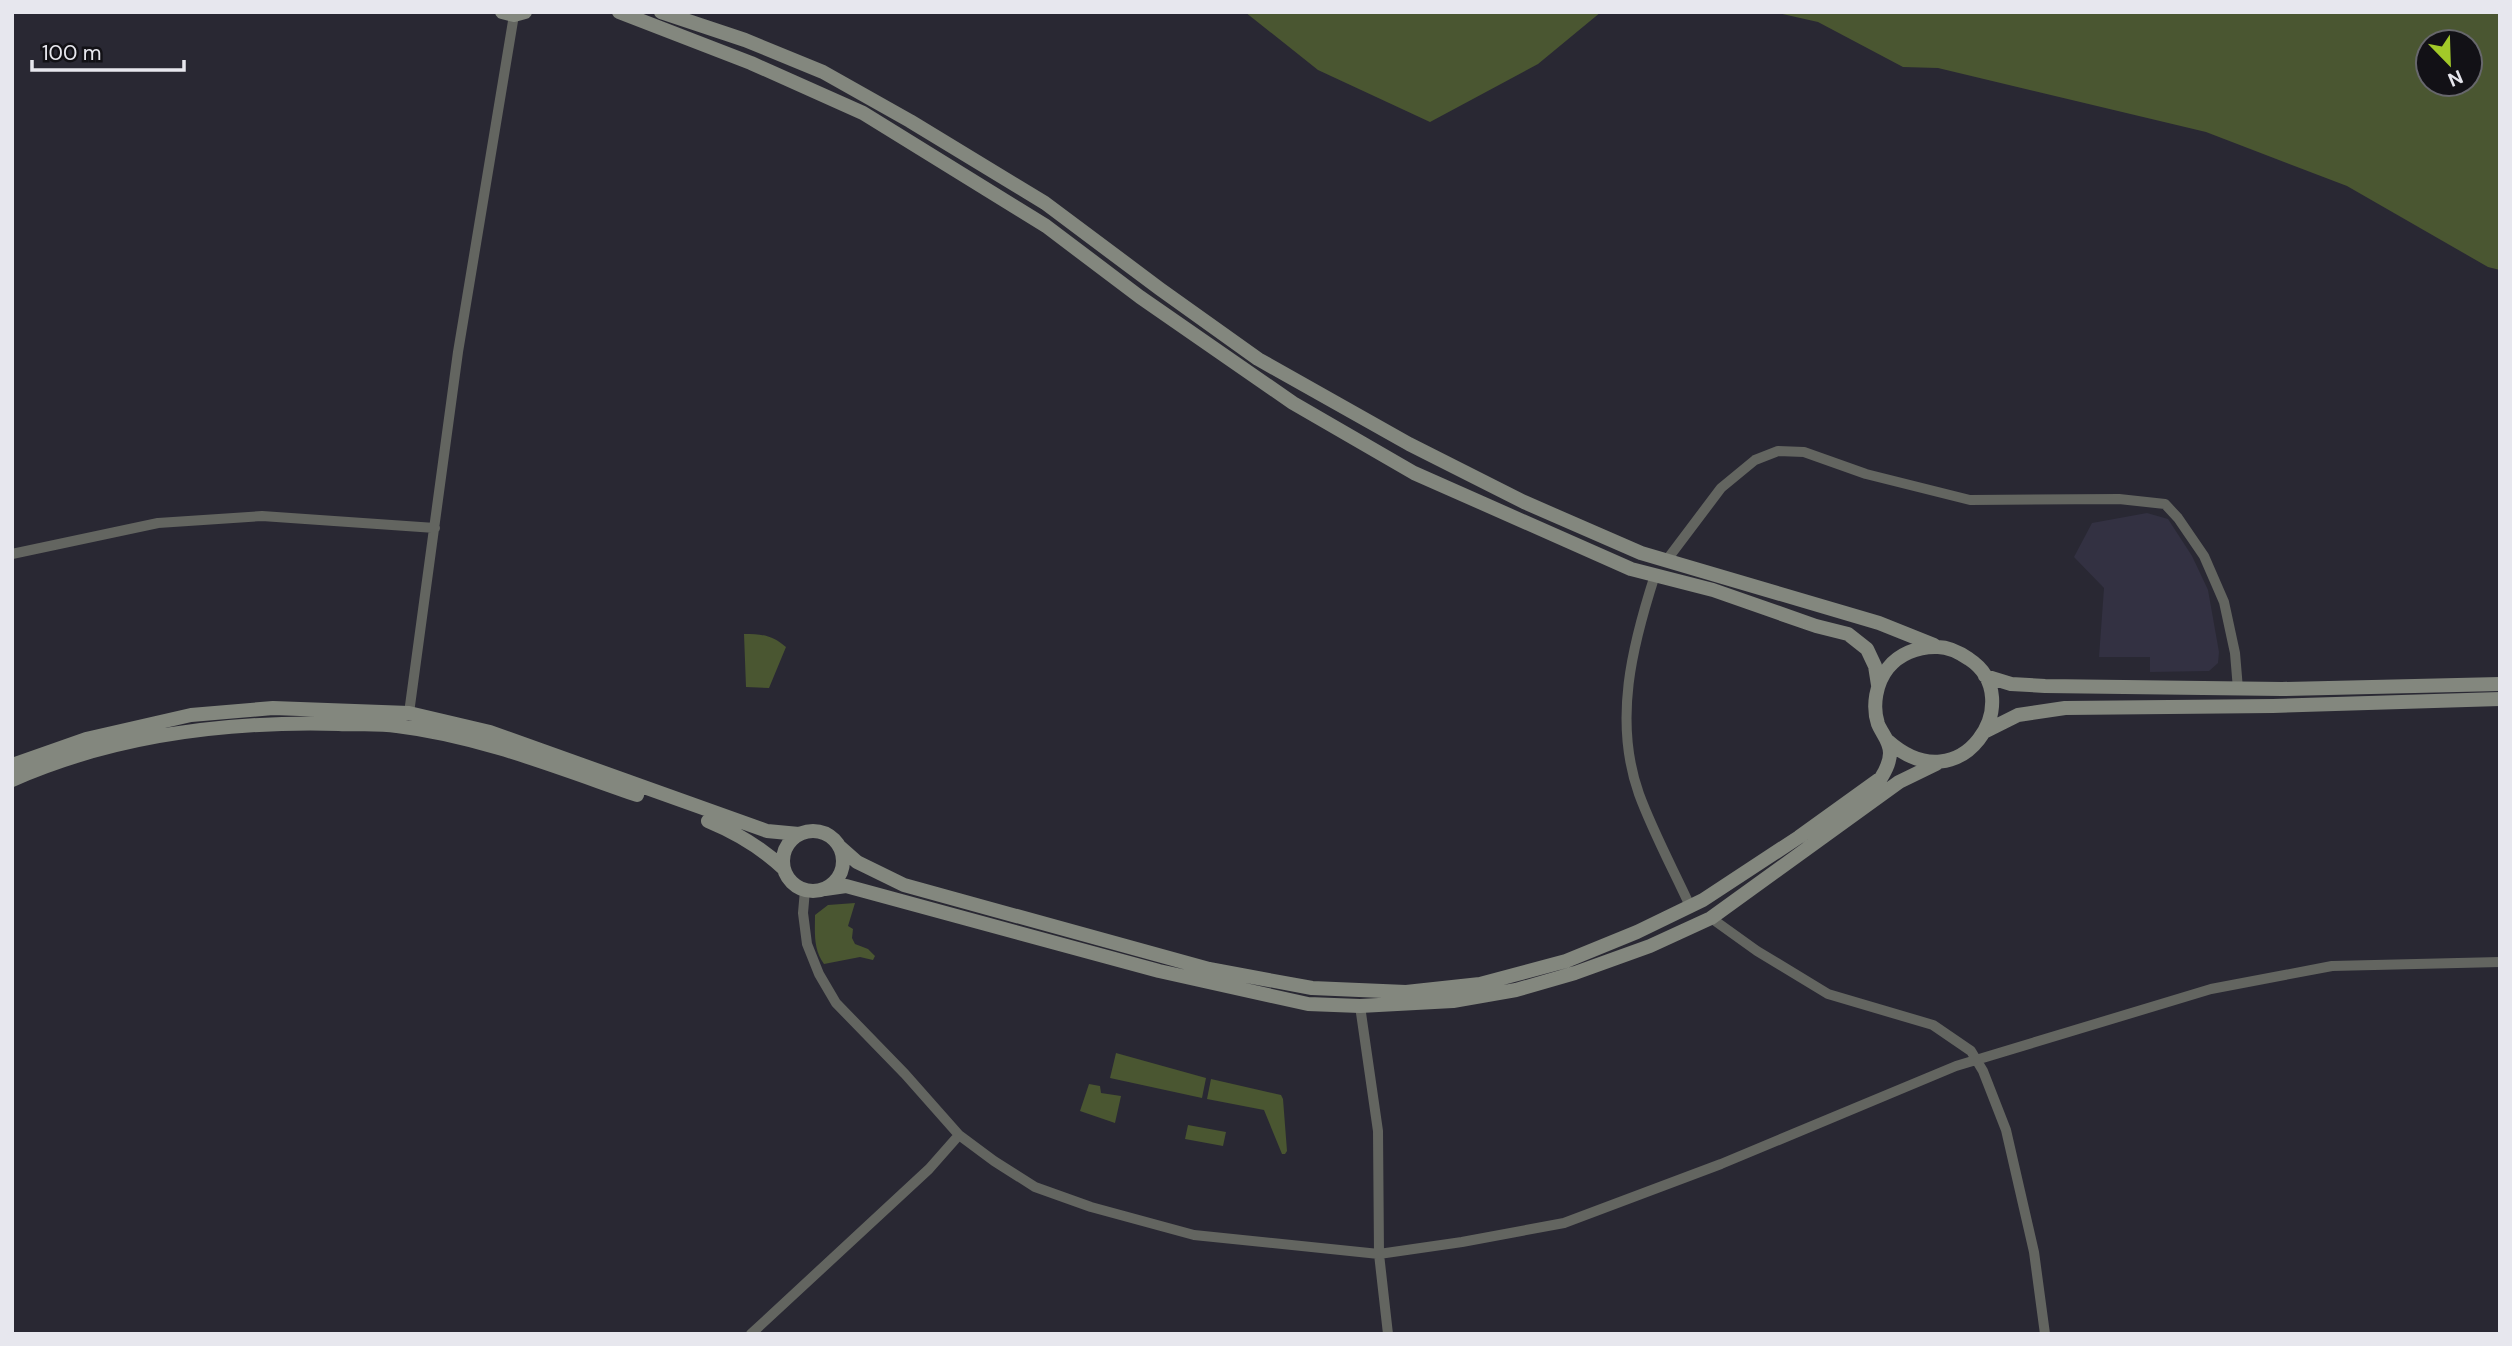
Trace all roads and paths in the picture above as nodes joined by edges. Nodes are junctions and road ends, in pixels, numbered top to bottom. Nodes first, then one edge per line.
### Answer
1 (619, 12) edge
2 (661, 12) edge
3 (514, 13) edge
4 (677, 15) edge
5 (435, 528) junction
6 (12, 554) edge
7 (1666, 561) junction
8 (1655, 575) junction
9 (1939, 646) junction
10 (1985, 676) junction
11 (2500, 684) edge
12 (1878, 685) junction
13 (2238, 689) junction
14 (2500, 699) edge
15 (410, 713) junction
16 (1986, 731) junction
17 (1888, 741) junction
18 (1940, 762) junction
19 (12, 765) edge
20 (12, 780) edge
21 (799, 834) junction
22 (840, 847) junction
23 (784, 869) junction
24 (825, 889) junction
25 (805, 890) junction
26 (1690, 906) junction
27 (1711, 918) junction
28 (2500, 962) edge
29 (1360, 1006) junction
30 (1975, 1059) junction
31 (959, 1135) junction
32 (1379, 1254) junction
33 (751, 1334) edge
34 (1388, 1334) edge
35 (2045, 1334) edge

1 - 8 street
2 - 4 street
3 - 5 street
4 - 7 street
5 - 6 street
5 - 15 street
7 - 9 street
7 - 13 street
8 - 12 street
8 - 26 street
9 - 10 street
9 - 12 street
10 - 13 street
10 - 16 street
11 - 13 street
12 - 17 street
14 - 16 street
15 - 19 street
15 - 21 street
16 - 18 street
17 - 18 street
17 - 26 street
18 - 27 street
20 - 23 street
21 - 22 street
21 - 23 street
22 - 24 street
22 - 26 street
23 - 25 street
24 - 25 street
24 - 29 street
25 - 31 street
27 - 29 street
27 - 30 street
28 - 30 street
29 - 32 street
30 - 32 street
30 - 35 street
31 - 32 street
31 - 33 street
32 - 34 street

